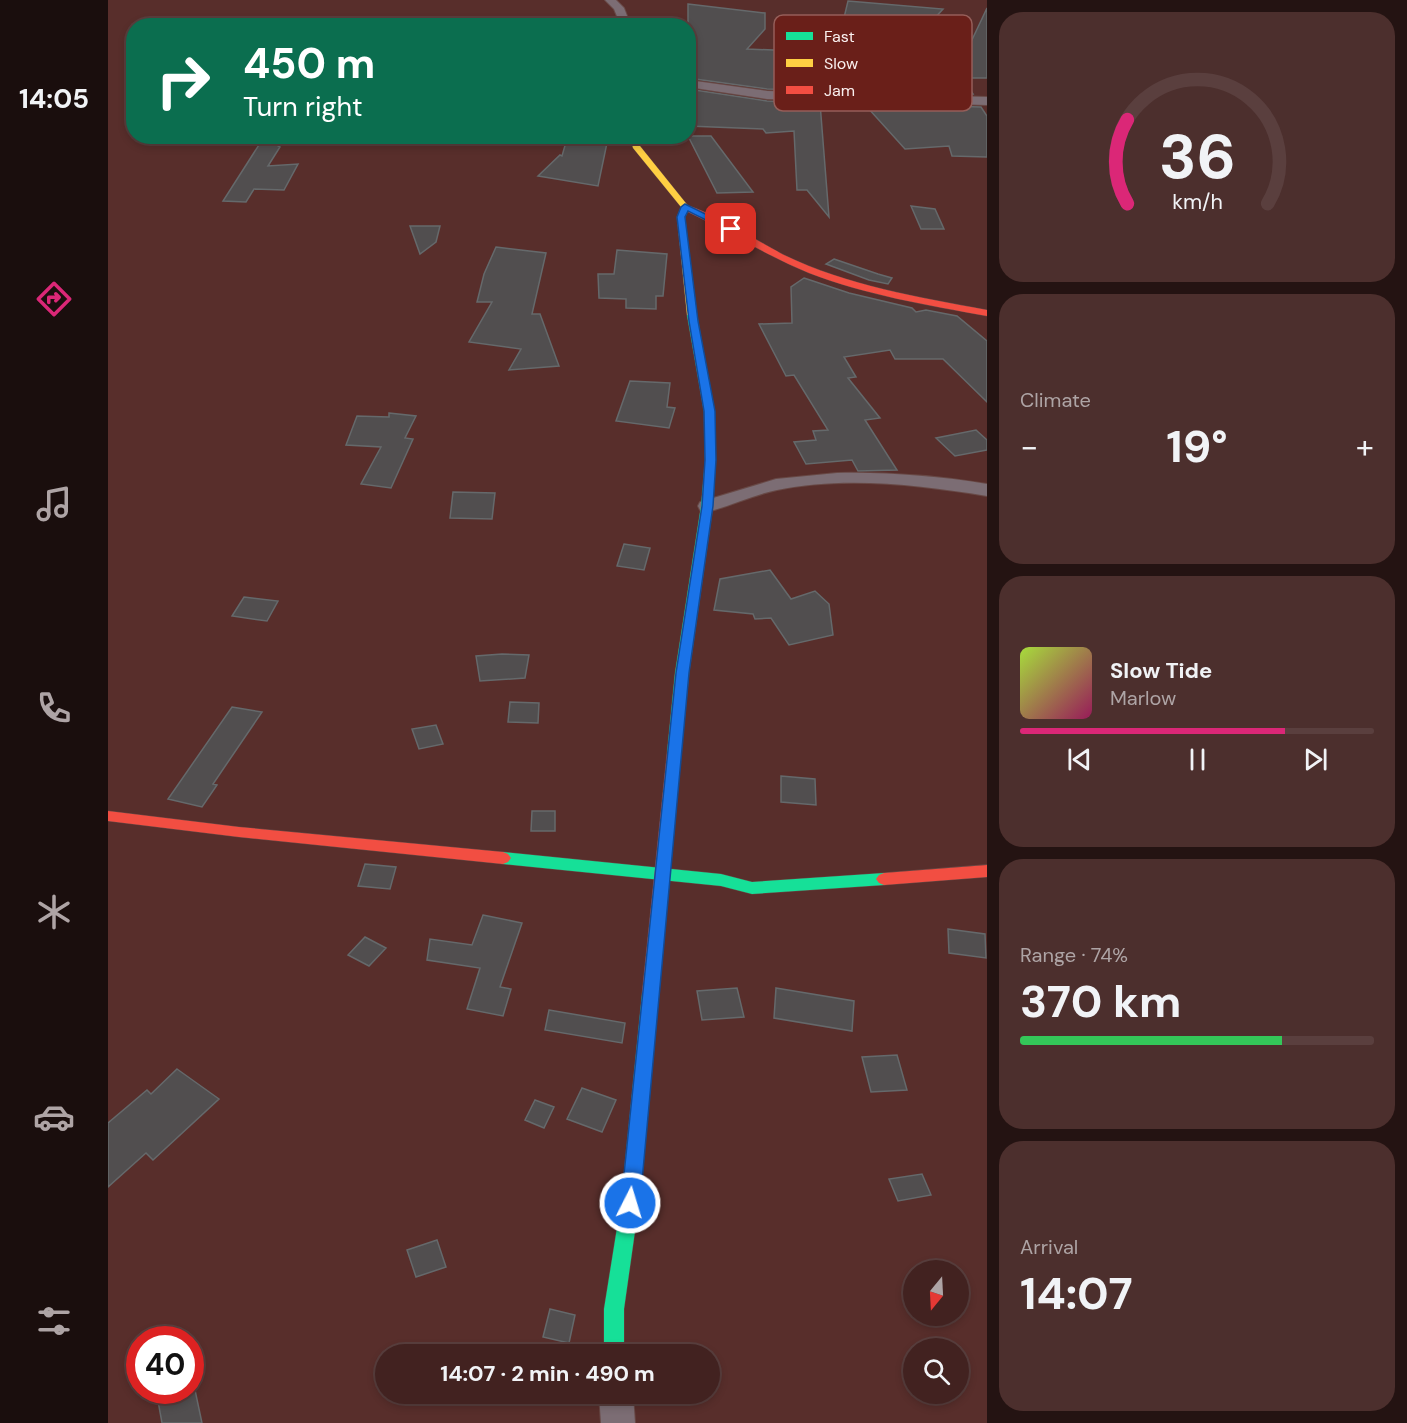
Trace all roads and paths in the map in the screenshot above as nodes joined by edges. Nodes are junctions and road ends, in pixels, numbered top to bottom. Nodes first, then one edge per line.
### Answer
1 (605, 0) edge
2 (610, 0) edge
3 (623, 18) edge
4 (696, 83) edge
5 (774, 94) edge
6 (972, 101) edge
7 (987, 101) edge
8 (636, 144) edge
9 (685, 207) junction
10 (987, 313) edge
11 (987, 490) edge
12 (707, 506) junction
13 (108, 816) edge
14 (987, 871) edge
15 (661, 875) junction
16 (614, 1344) edge
17 (617, 1404) edge
18 (618, 1423) edge

1 - 2 street
2 - 3 street
4 - 5 street
6 - 7 street
8 - 9 street
9 - 10 street
9 - 12 street
11 - 12 street
12 - 15 street
13 - 15 street
14 - 15 street
15 - 16 street
17 - 18 street

